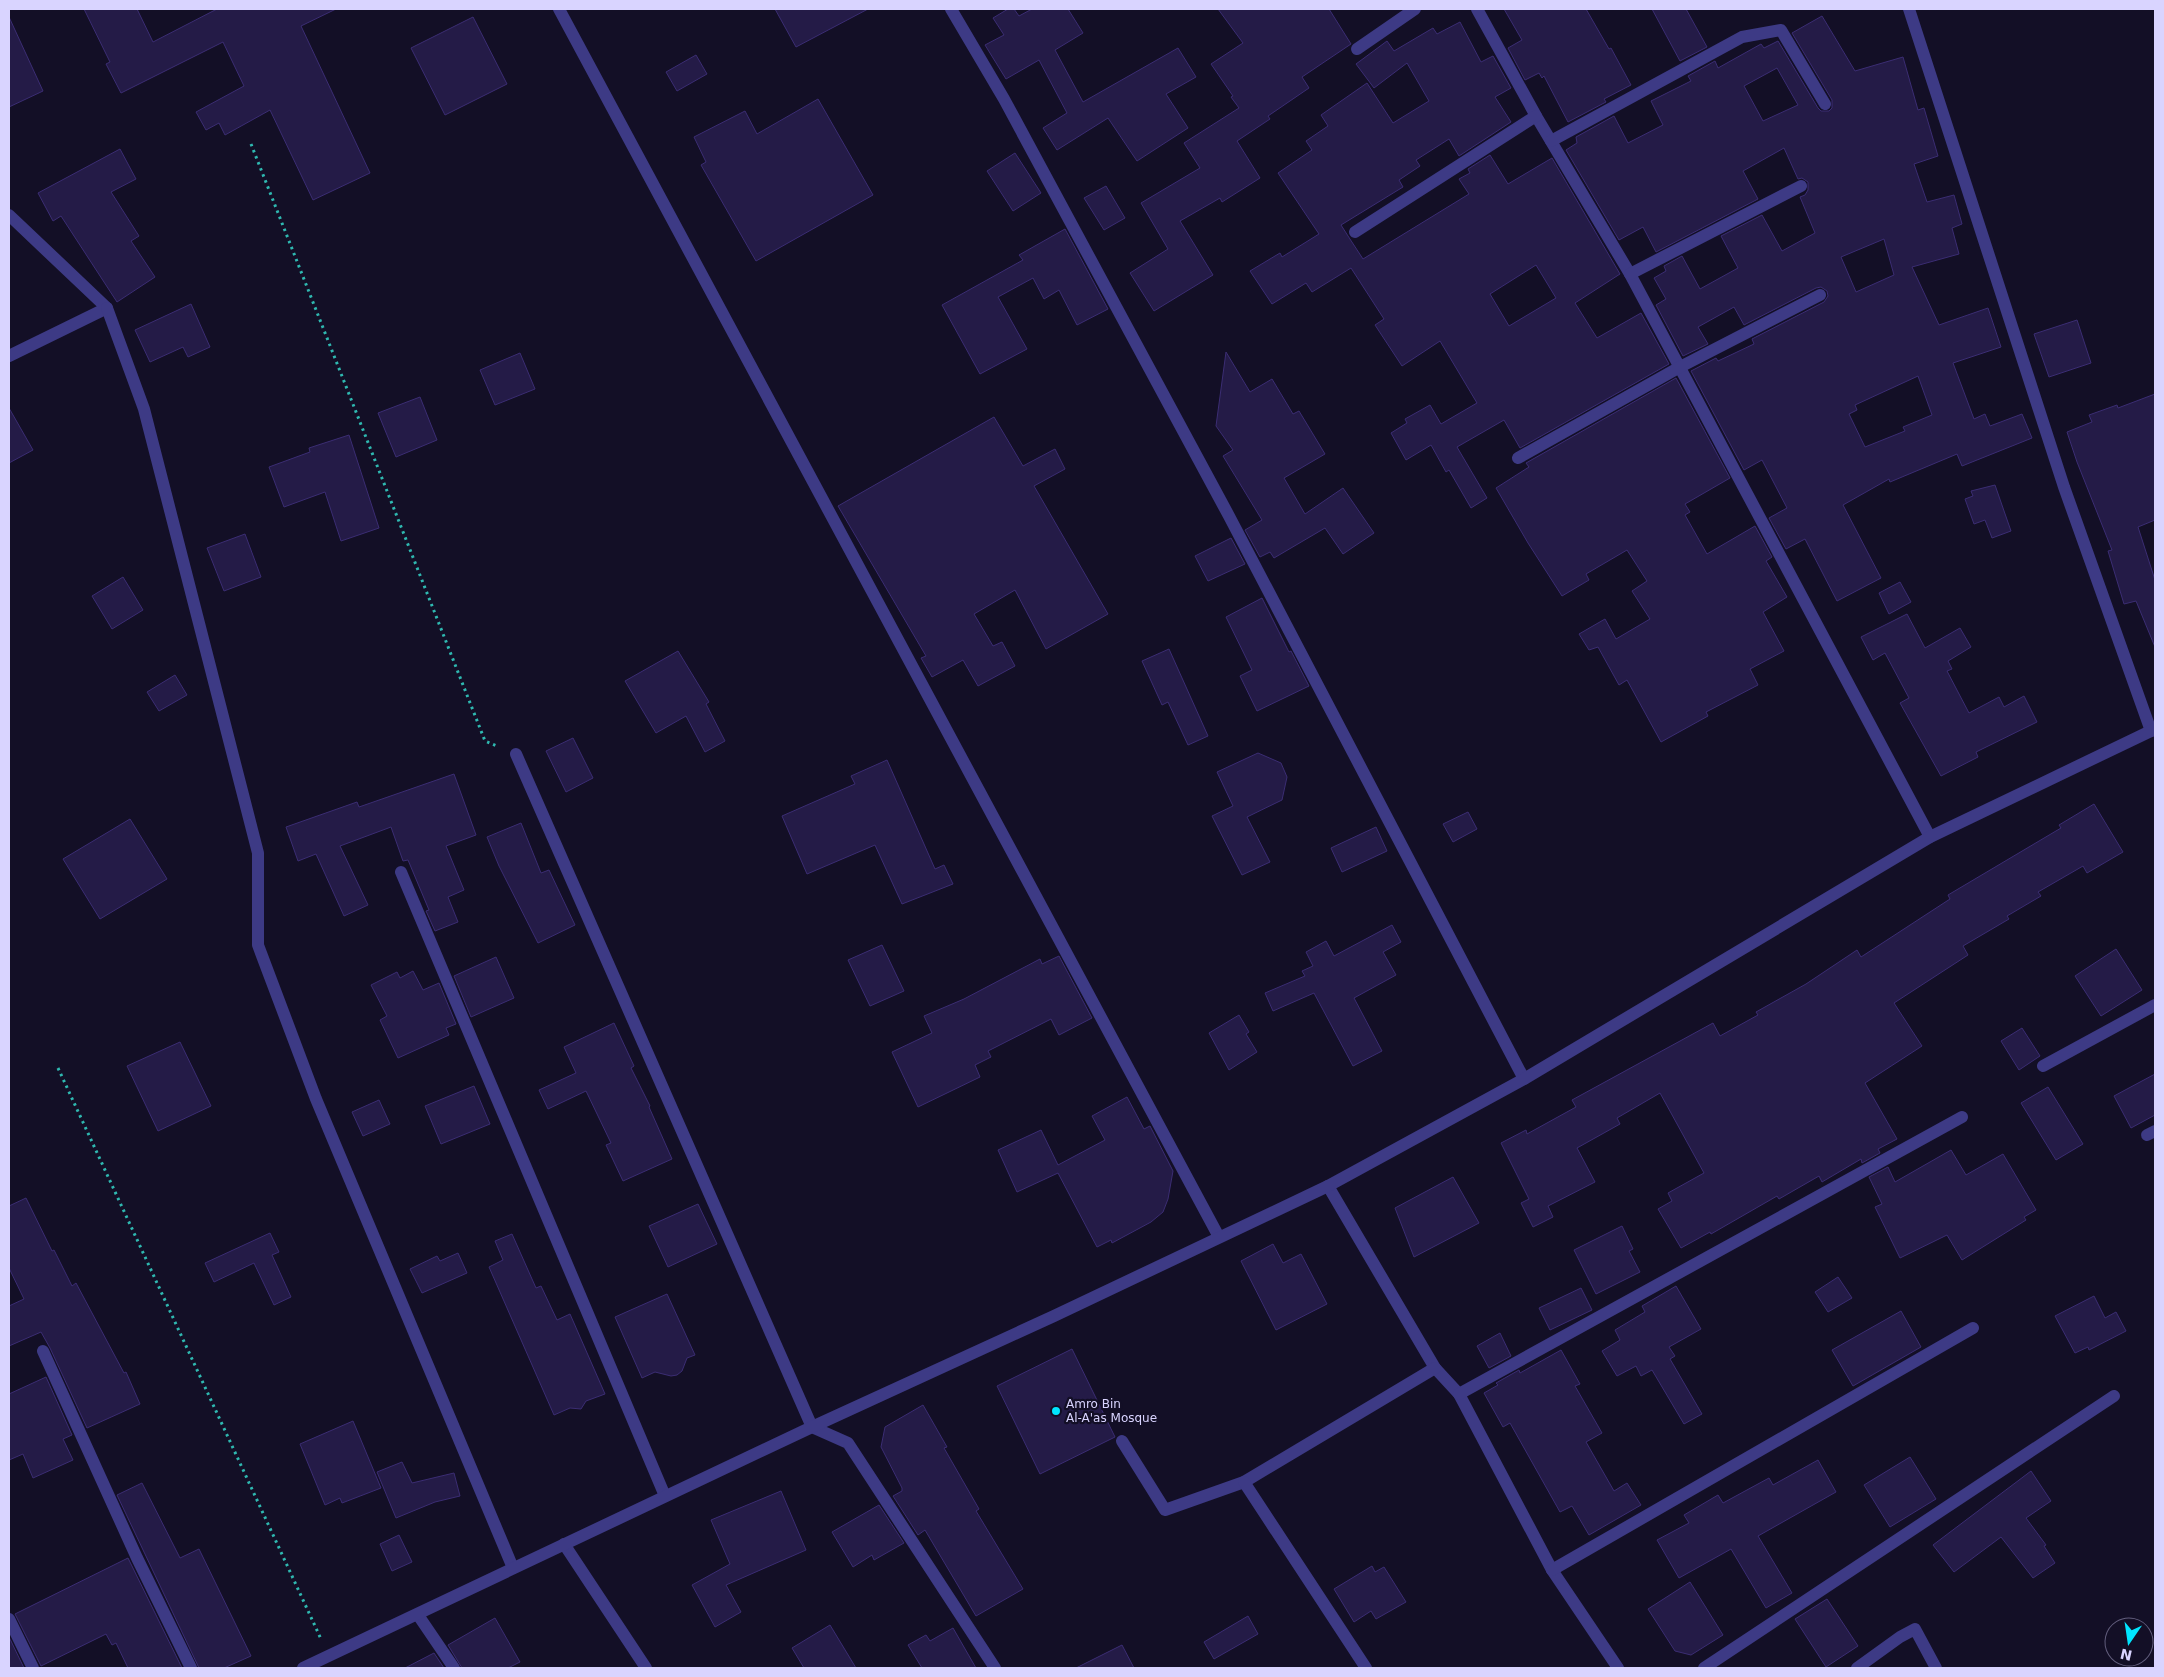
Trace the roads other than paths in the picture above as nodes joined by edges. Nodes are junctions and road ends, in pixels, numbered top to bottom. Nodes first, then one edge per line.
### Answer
1 (559, 9) edge
2 (951, 9) edge
3 (1415, 9) edge
4 (1477, 9) edge
5 (1909, 9) edge
6 (1357, 49) dead end
7 (1825, 104) dead end
8 (1536, 116) junction
9 (1552, 141) junction
10 (1801, 186) dead end
11 (9, 215) edge
12 (1355, 232) dead end
13 (1630, 274) junction
14 (1820, 295) dead end
15 (107, 308) junction
16 (9, 356) edge
17 (1680, 367) junction
18 (1518, 458) dead end
19 (2153, 730) edge
20 (516, 754) road end
21 (1930, 837) junction
22 (401, 872) dead end
23 (2155, 1005) edge
24 (2043, 1066) dead end
25 (1524, 1078) junction
26 (1962, 1117) dead end
27 (1328, 1186) junction
28 (1219, 1237) junction
29 (1973, 1328) dead end
30 (43, 1352) dead end
31 (1435, 1368) junction
32 (1460, 1394) junction
33 (2114, 1396) dead end
34 (812, 1427) junction
35 (1122, 1441) dead end
36 (1244, 1482) junction
37 (665, 1496) junction
38 (564, 1544) junction
39 (513, 1568) junction
40 (1552, 1570) junction
41 (418, 1615) junction
42 (9, 1619) edge
43 (33, 1668) edge
44 (191, 1668) edge
45 (303, 1668) edge
46 (454, 1668) edge
47 (646, 1668) edge
48 (995, 1668) edge
49 (1366, 1668) edge
50 (1618, 1668) edge
51 (1704, 1668) edge
52 (1857, 1668) edge
53 (1936, 1668) edge

1 - 28 street
2 - 25 street
3 - 6 street
4 - 8 street
5 - 19 street
7 - 9 street
8 - 9 street
8 - 12 street
9 - 13 street
10 - 13 street
11 - 15 street
13 - 17 street
14 - 17 street
15 - 16 street
15 - 39 street
17 - 18 street
17 - 21 street
19 - 21 street
20 - 34 street
21 - 25 street
22 - 37 street
23 - 24 street
25 - 27 street
26 - 32 street
27 - 28 street
27 - 31 street
28 - 34 street
29 - 40 street
30 - 44 street
31 - 32 street
31 - 36 street
32 - 40 street
33 - 51 street
34 - 37 street
34 - 48 street
35 - 36 street
36 - 49 street
37 - 38 street
38 - 39 street
38 - 47 street
39 - 41 street
40 - 50 street
41 - 45 street
41 - 46 street
42 - 43 street
52 - 53 street

